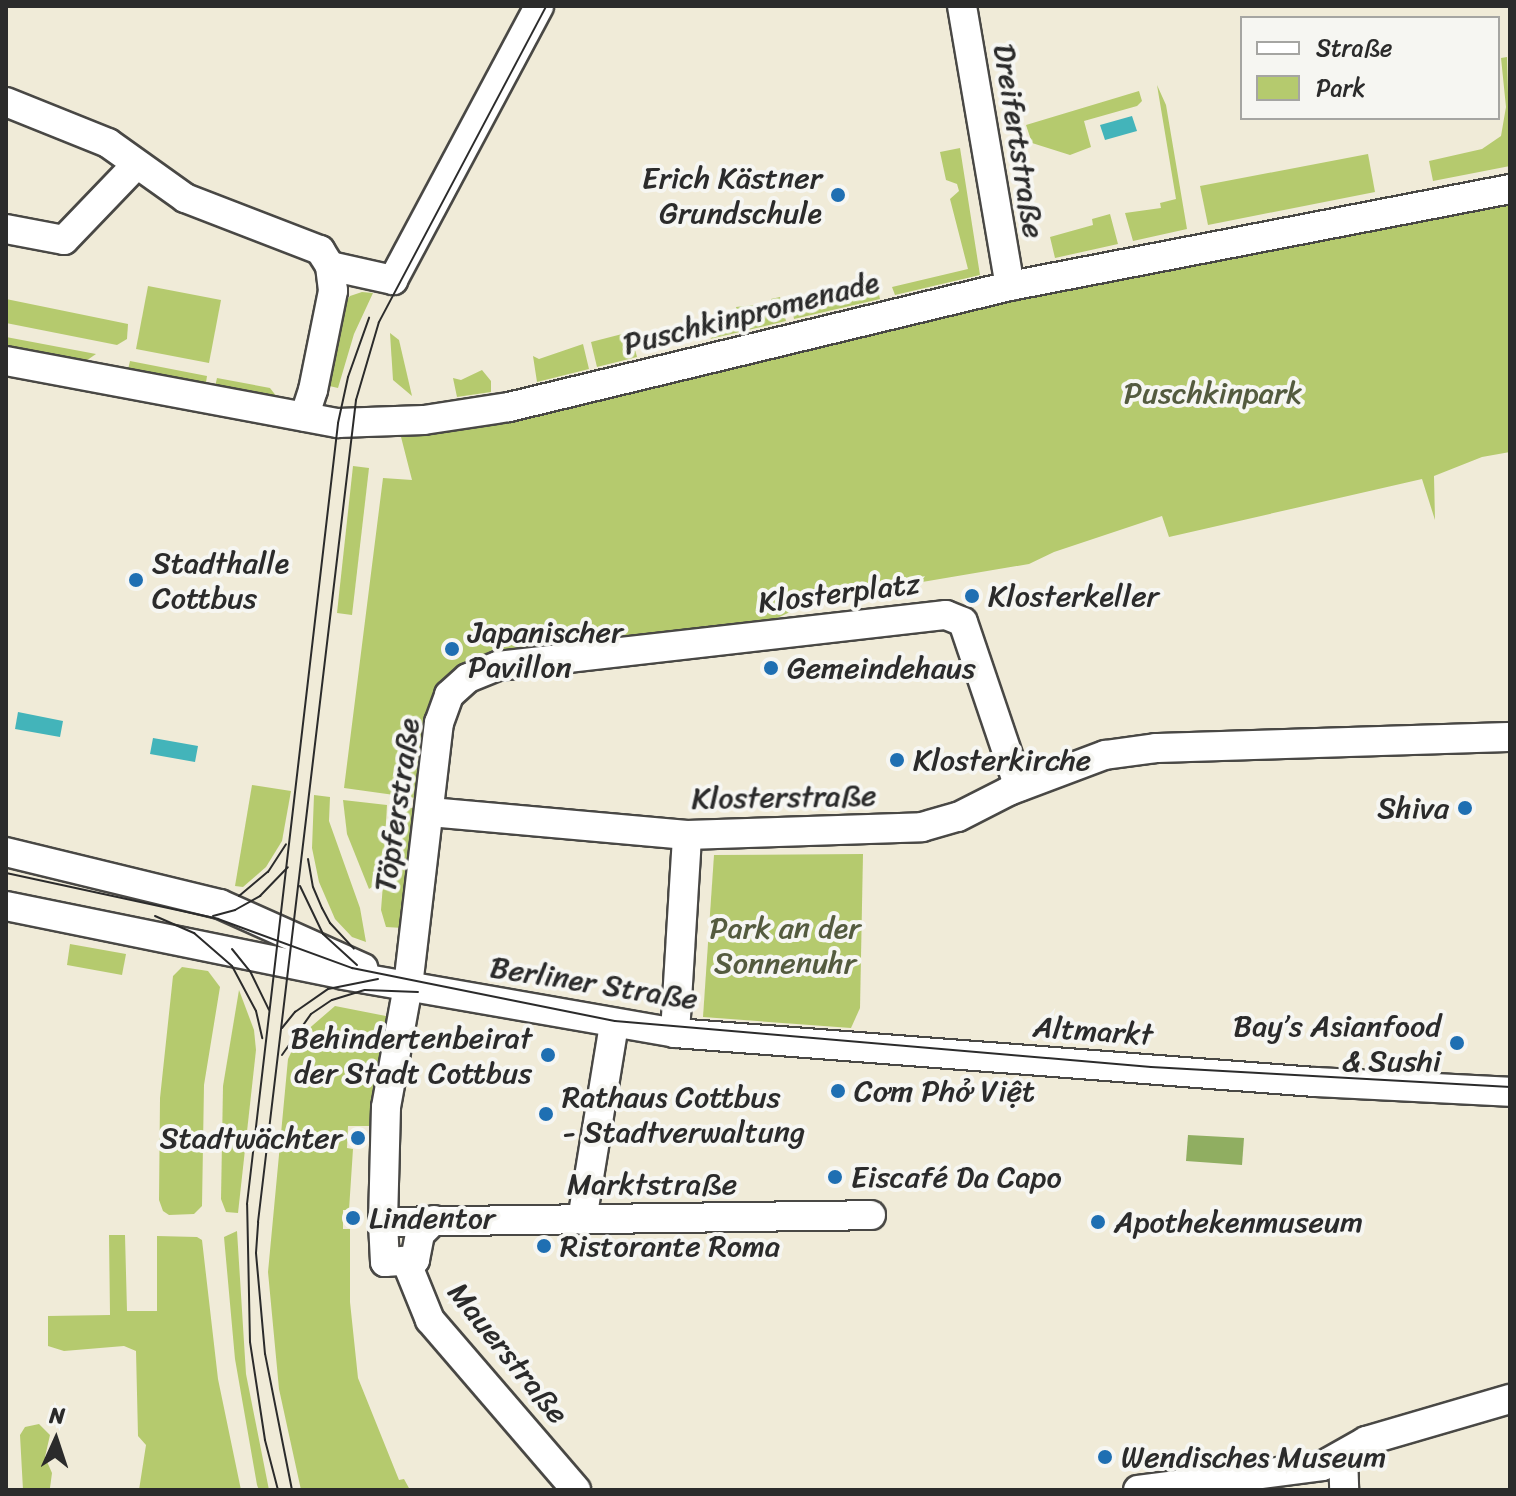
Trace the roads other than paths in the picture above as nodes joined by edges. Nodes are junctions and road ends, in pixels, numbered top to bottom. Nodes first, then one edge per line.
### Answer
1 (539, 6) edge
2 (962, 6) edge
3 (6, 102) edge
4 (137, 164) junction
5 (1510, 189) edge
6 (6, 229) edge
7 (330, 266) junction
8 (1010, 286) junction
9 (6, 361) edge
10 (304, 417) junction
11 (692, 645) joint
12 (1510, 737) edge
13 (1019, 787) junction
14 (430, 812) junction
15 (687, 835) junction
16 (6, 852) edge
17 (6, 906) edge
18 (408, 986) junction
19 (614, 1025) junction
20 (675, 1033) junction
21 (865, 1049) joint
22 (1510, 1092) edge
23 (871, 1215) dead end
24 (434, 1220) junction
25 (582, 1220) junction
26 (383, 1222) junction
27 (406, 1261) junction
28 (1510, 1399) edge
29 (1343, 1455) junction
30 (576, 1490) edge
31 (1138, 1490) edge
32 (1344, 1490) edge

1 - 7 street
2 - 8 street, Dreifertstraße
3 - 4 street
4 - 6 street
4 - 7 street
5 - 8 street, Puschkinpromenade
7 - 10 street
8 - 10 street, Puschkinpromenade
9 - 10 street, Puschkinpromenade
11 - 13 street, Klosterplatz
11 - 14 street, Töpferstraße
12 - 13 street, Klosterstraße
13 - 15 street, Klosterstraße
14 - 15 street, Klosterstraße
14 - 18 street, Töpferstraße
15 - 20 street
16 - 18 street, Berliner Straße
17 - 18 street, Berliner Straße
18 - 19 street, Berliner Straße
18 - 26 street, Mauerstraße
19 - 20 street, Berliner Straße
19 - 25 street
20 - 21 street, Berliner Straße
21 - 22 street, Altmarkt
23 - 25 street, Marktstraße
24 - 25 street, Marktstraße
24 - 26 street, Marktstraße
24 - 27 street
26 - 27 street, Mauerstraße
27 - 30 street, Mauerstraße
28 - 29 street
29 - 31 street
29 - 32 street

